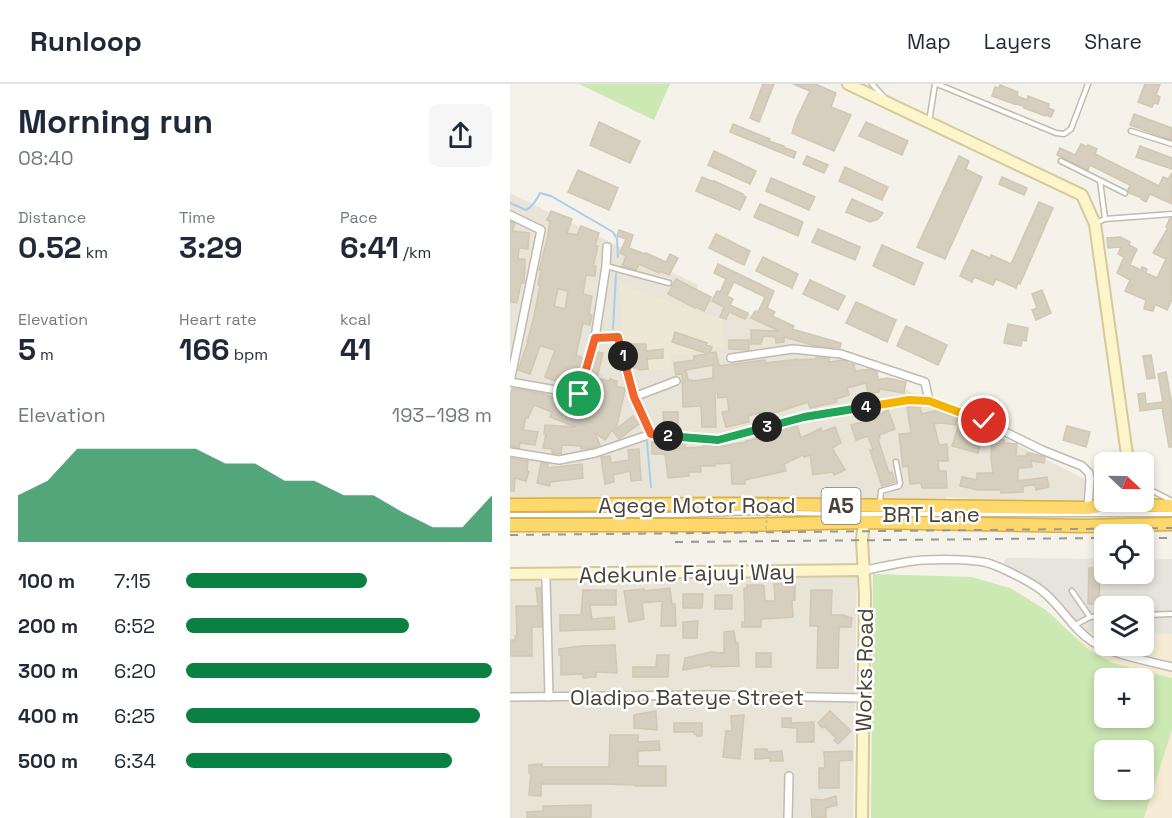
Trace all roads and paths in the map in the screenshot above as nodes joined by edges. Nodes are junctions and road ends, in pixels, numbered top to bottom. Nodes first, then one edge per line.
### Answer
1 (848, 84) edge
2 (872, 84) edge
3 (936, 84) edge
4 (1088, 84) edge
5 (893, 106) junction
6 (929, 122) junction
7 (1131, 131) dead end
8 (1172, 144) edge
9 (1061, 161) dead end
10 (1099, 181) junction
11 (1125, 193) dead end
12 (1172, 214) edge
13 (510, 215) edge
14 (1100, 221) junction
15 (607, 247) dead end
16 (606, 267) junction
17 (669, 283) dead end
18 (595, 338) junction
19 (730, 358) dead end
20 (676, 381) dead end
21 (634, 397) junction
22 (929, 401) junction
23 (651, 434) junction
24 (510, 452) edge
25 (1127, 452) edge
26 (896, 462) dead end
27 (1154, 492) edge
28 (768, 496) dead end
29 (1172, 503) edge
30 (510, 505) edge
31 (880, 506) junction
32 (1088, 508) junction
33 (1172, 514) edge
34 (510, 515) edge
35 (864, 522) junction
36 (1172, 524) edge
37 (510, 525) edge
38 (766, 529) dead end
39 (865, 570) junction
40 (510, 574) edge
41 (544, 574) junction
42 (1072, 591) dead end
43 (1172, 614) edge
44 (1154, 615) edge
45 (1090, 617) junction
46 (1094, 617) edge
47 (1075, 625) junction
48 (1172, 667) edge
49 (510, 697) edge
50 (549, 697) junction
51 (864, 698) junction
52 (789, 776) dead end
53 (788, 818) edge
54 (862, 818) edge

1 - 5 street
2 - 5 lane
3 - 4 lane
3 - 6 lane
5 - 6 street
6 - 14 street
7 - 8 lane
9 - 10 lane
10 - 11 lane
10 - 14 lane
12 - 14 lane
13 - 18 street
14 - 25 street
15 - 16 street
16 - 17 lane
16 - 18 street
18 - 21 street
19 - 22 street
20 - 21 street
21 - 23 street
22 - 23 street
22 - 32 street
23 - 24 street
26 - 31 lane
27 - 29 lane
28 - 38 path, bridge
29 - 32 highway, Agege Motor Road / A5
30 - 31 highway, Agege Motor Road / A5
31 - 32 highway, Agege Motor Road / A5
33 - 34 lane, BRT Lane
35 - 36 highway, Agege Motor Road / A5
35 - 37 highway, Agege Motor Road / A5
35 - 39 street, Works Road
39 - 41 street, Adekunle Fajuyi Way
39 - 47 street
39 - 51 street, Works Road
40 - 41 street, Adekunle Fajuyi Way
41 - 50 street
42 - 45 lane
43 - 44 lane
45 - 46 lane
45 - 47 lane
47 - 48 street
49 - 50 street, Oladipo Bateye Street
50 - 51 street, Oladipo Bateye Street
51 - 54 street, Works Road
52 - 53 street

